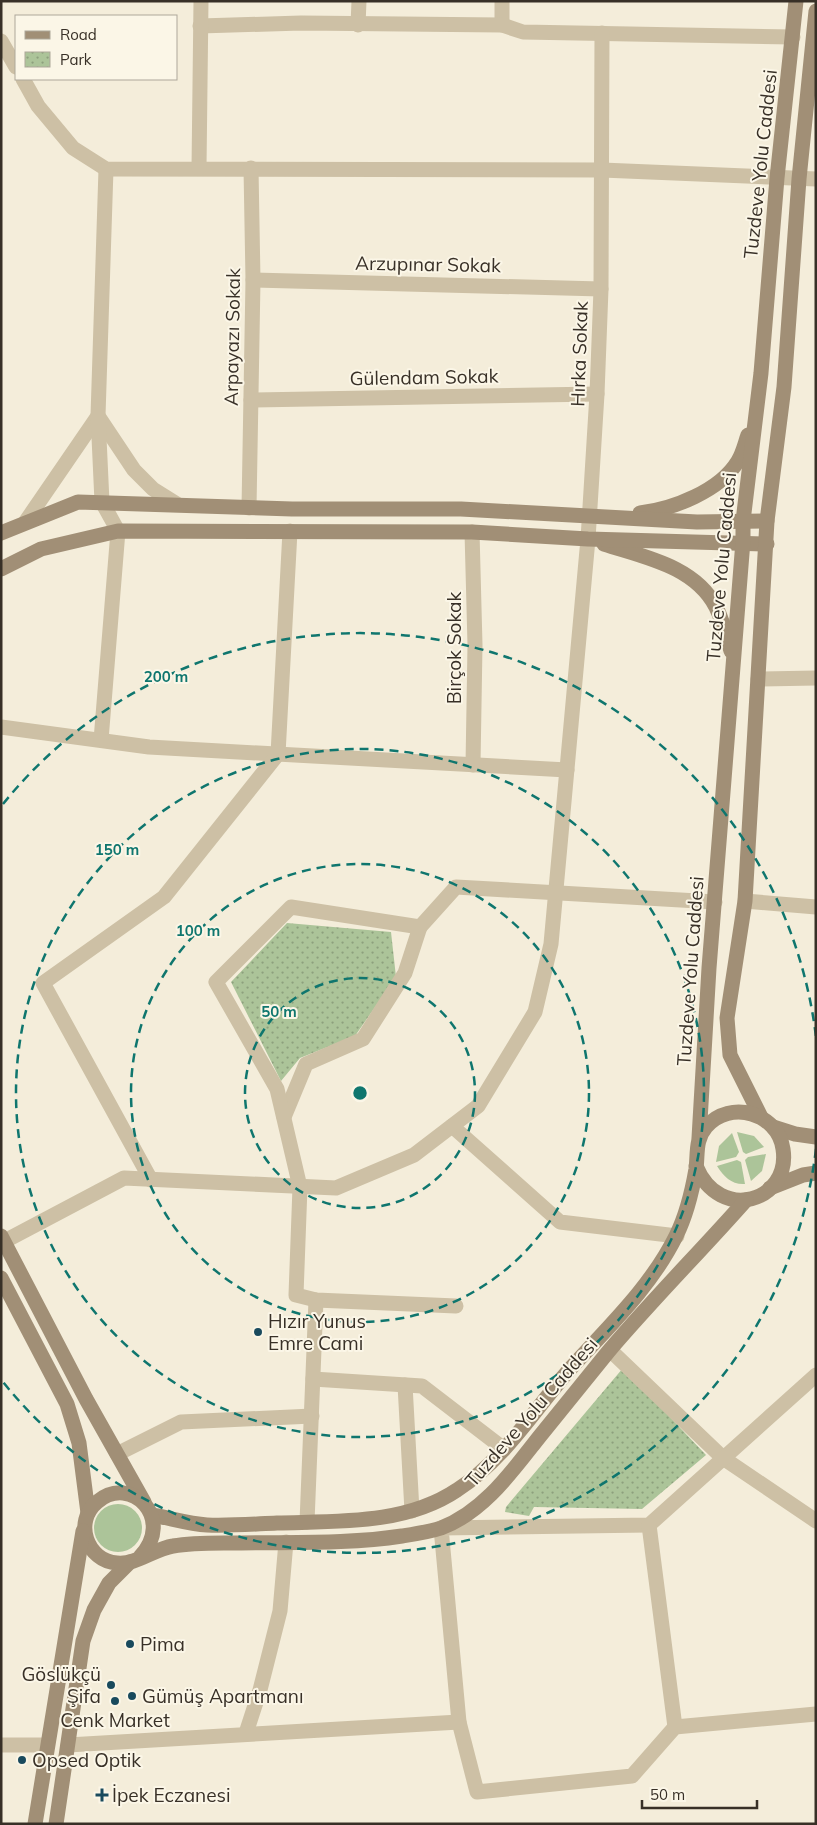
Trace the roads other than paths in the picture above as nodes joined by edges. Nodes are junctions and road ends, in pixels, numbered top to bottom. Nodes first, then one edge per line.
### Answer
1 (201, 1) edge
2 (360, 1) edge
3 (502, 1) edge
4 (796, 1) edge
5 (816, 12) edge
6 (502, 25) junction
7 (200, 26) junction
8 (358, 26) junction
9 (602, 33) junction
10 (794, 37) junction
11 (1, 41) edge
12 (15, 65) edge
13 (24, 80) edge
14 (199, 168) junction
15 (251, 168) junction
16 (106, 169) junction
17 (602, 170) junction
18 (777, 178) junction
19 (798, 179) junction
20 (816, 179) edge
21 (253, 280) junction
22 (601, 289) junction
23 (597, 394) junction
24 (251, 400) junction
25 (756, 415) junction
26 (98, 416) junction
27 (102, 502) junction
28 (177, 504) junction
29 (249, 508) junction
30 (590, 517) junction
31 (26, 521) junction
32 (743, 521) junction
33 (767, 521) junction
34 (118, 531) junction
35 (290, 531) junction
36 (472, 532) junction
37 (1, 533) edge
38 (588, 539) junction
39 (743, 542) junction
40 (767, 544) junction
41 (1, 569) edge
42 (733, 661) junction
43 (816, 678) edge
44 (758, 679) junction
45 (1, 727) edge
46 (101, 740) junction
47 (278, 754) junction
48 (473, 765) junction
49 (567, 770) junction
50 (556, 892) junction
51 (745, 901) junction
52 (715, 902) junction
53 (816, 907) edge
54 (420, 927) junction
55 (761, 1117) junction
56 (284, 1118) junction
57 (452, 1126) junction
58 (773, 1127) junction
59 (816, 1137) edge
60 (699, 1138) junction
61 (696, 1166) junction
62 (816, 1173) edge
63 (151, 1180) junction
64 (300, 1187) junction
65 (769, 1189) junction
66 (746, 1200) junction
67 (677, 1236) junction
68 (2, 1240) edge
69 (1, 1278) edge
70 (316, 1300) junction
71 (456, 1306) dead end
72 (610, 1350) junction
73 (816, 1375) edge
74 (313, 1379) junction
75 (405, 1385) junction
76 (312, 1416) junction
77 (504, 1449) junction
78 (117, 1454) junction
79 (723, 1458) junction
80 (149, 1510) junction
81 (412, 1511) junction
82 (86, 1519) junction
83 (816, 1521) edge
84 (307, 1522) junction
85 (649, 1524) junction
86 (441, 1528) junction
87 (286, 1542) junction
88 (135, 1559) junction
89 (816, 1714) edge
90 (459, 1722) junction
91 (675, 1727) junction
92 (246, 1733) junction
93 (47, 1744) junction
94 (68, 1744) junction
95 (1, 1745) edge
96 (35, 1824) edge
97 (56, 1824) edge

1 - 7 street
2 - 8 street
3 - 6 street
4 - 10 main road, Tuzdeve Yolu Caddesi
5 - 19 main road
6 - 8 street
6 - 9 street
7 - 8 street
7 - 14 street
9 - 10 street
9 - 17 street, Hırka Sokak
10 - 18 main road, Tuzdeve Yolu Caddesi
11 - 12 street
13 - 16 street
14 - 15 street
14 - 16 street
15 - 17 street
15 - 21 street, Arpayazı Sokak
16 - 26 street
17 - 18 street
17 - 22 street, Hırka Sokak
18 - 19 street
18 - 25 main road, Tuzdeve Yolu Caddesi
19 - 20 street
19 - 33 main road
21 - 22 street, Arzupınar Sokak
21 - 24 street, Arpayazı Sokak
22 - 23 street, Hırka Sokak
23 - 24 street, Gülendam Sokak
23 - 30 street, Hırka Sokak
24 - 29 street, Arpayazı Sokak
25 - 30 main road
25 - 32 main road, Tuzdeve Yolu Caddesi
26 - 27 street
26 - 28 street
26 - 31 street
27 - 28 main road
27 - 31 main road
27 - 34 street
28 - 29 main road
29 - 30 main road
30 - 32 main road
30 - 38 street, Hırka Sokak
31 - 37 main road
32 - 33 main road
32 - 39 main road, Tuzdeve Yolu Caddesi
33 - 40 main road
34 - 35 main road
34 - 41 main road
34 - 46 street
35 - 36 main road
35 - 47 street
36 - 38 main road
36 - 48 street, Birçok Sokak
38 - 39 main road
38 - 42 main road
38 - 49 street, Hırka Sokak
39 - 40 main road
39 - 42 main road, Tuzdeve Yolu Caddesi
40 - 44 main road
42 - 52 main road, Tuzdeve Yolu Caddesi
43 - 44 street
44 - 51 main road
45 - 46 street
46 - 47 street
47 - 48 street
47 - 63 street
48 - 49 street
49 - 50 street, Hırka Sokak
50 - 52 street
50 - 54 street
50 - 57 street, Hırka Sokak
51 - 53 street
51 - 55 main road
52 - 60 main road, Tuzdeve Yolu Caddesi
54 - 56 street
54 - 56 street
55 - 58 main road
55 - 60 main road
56 - 64 street
57 - 64 street, Hırka Sokak
57 - 67 street
58 - 59 main road
58 - 65 main road
60 - 61 main road
61 - 66 main road
61 - 67 main road, Tuzdeve Yolu Caddesi
62 - 65 main road
63 - 64 street, Hırka Sokak
63 - 68 street, Hırka Sokak
64 - 70 street
65 - 66 main road
66 - 72 main road, Tuzdeve Yolu Caddesi
67 - 77 main road, Tuzdeve Yolu Caddesi
68 - 78 main road
69 - 82 main road
70 - 71 street
70 - 74 street
72 - 79 street
72 - 86 main road, Tuzdeve Yolu Caddesi
73 - 79 street
74 - 75 street
74 - 76 street
75 - 77 street
75 - 81 street
76 - 78 street
76 - 84 street
77 - 81 main road, Tuzdeve Yolu Caddesi
78 - 80 main road
79 - 83 street
79 - 85 street
80 - 82 main road
80 - 84 main road, Tuzdeve Yolu Caddesi
80 - 88 main road
81 - 84 main road, Tuzdeve Yolu Caddesi
82 - 88 main road
82 - 93 main road
85 - 86 street
85 - 91 street
86 - 87 main road, Tuzdeve Yolu Caddesi
86 - 90 street
87 - 88 main road, Tuzdeve Yolu Caddesi
87 - 92 street
88 - 94 main road
89 - 91 street
90 - 91 street
90 - 92 street
92 - 94 street
93 - 95 street
93 - 96 main road
94 - 97 main road

